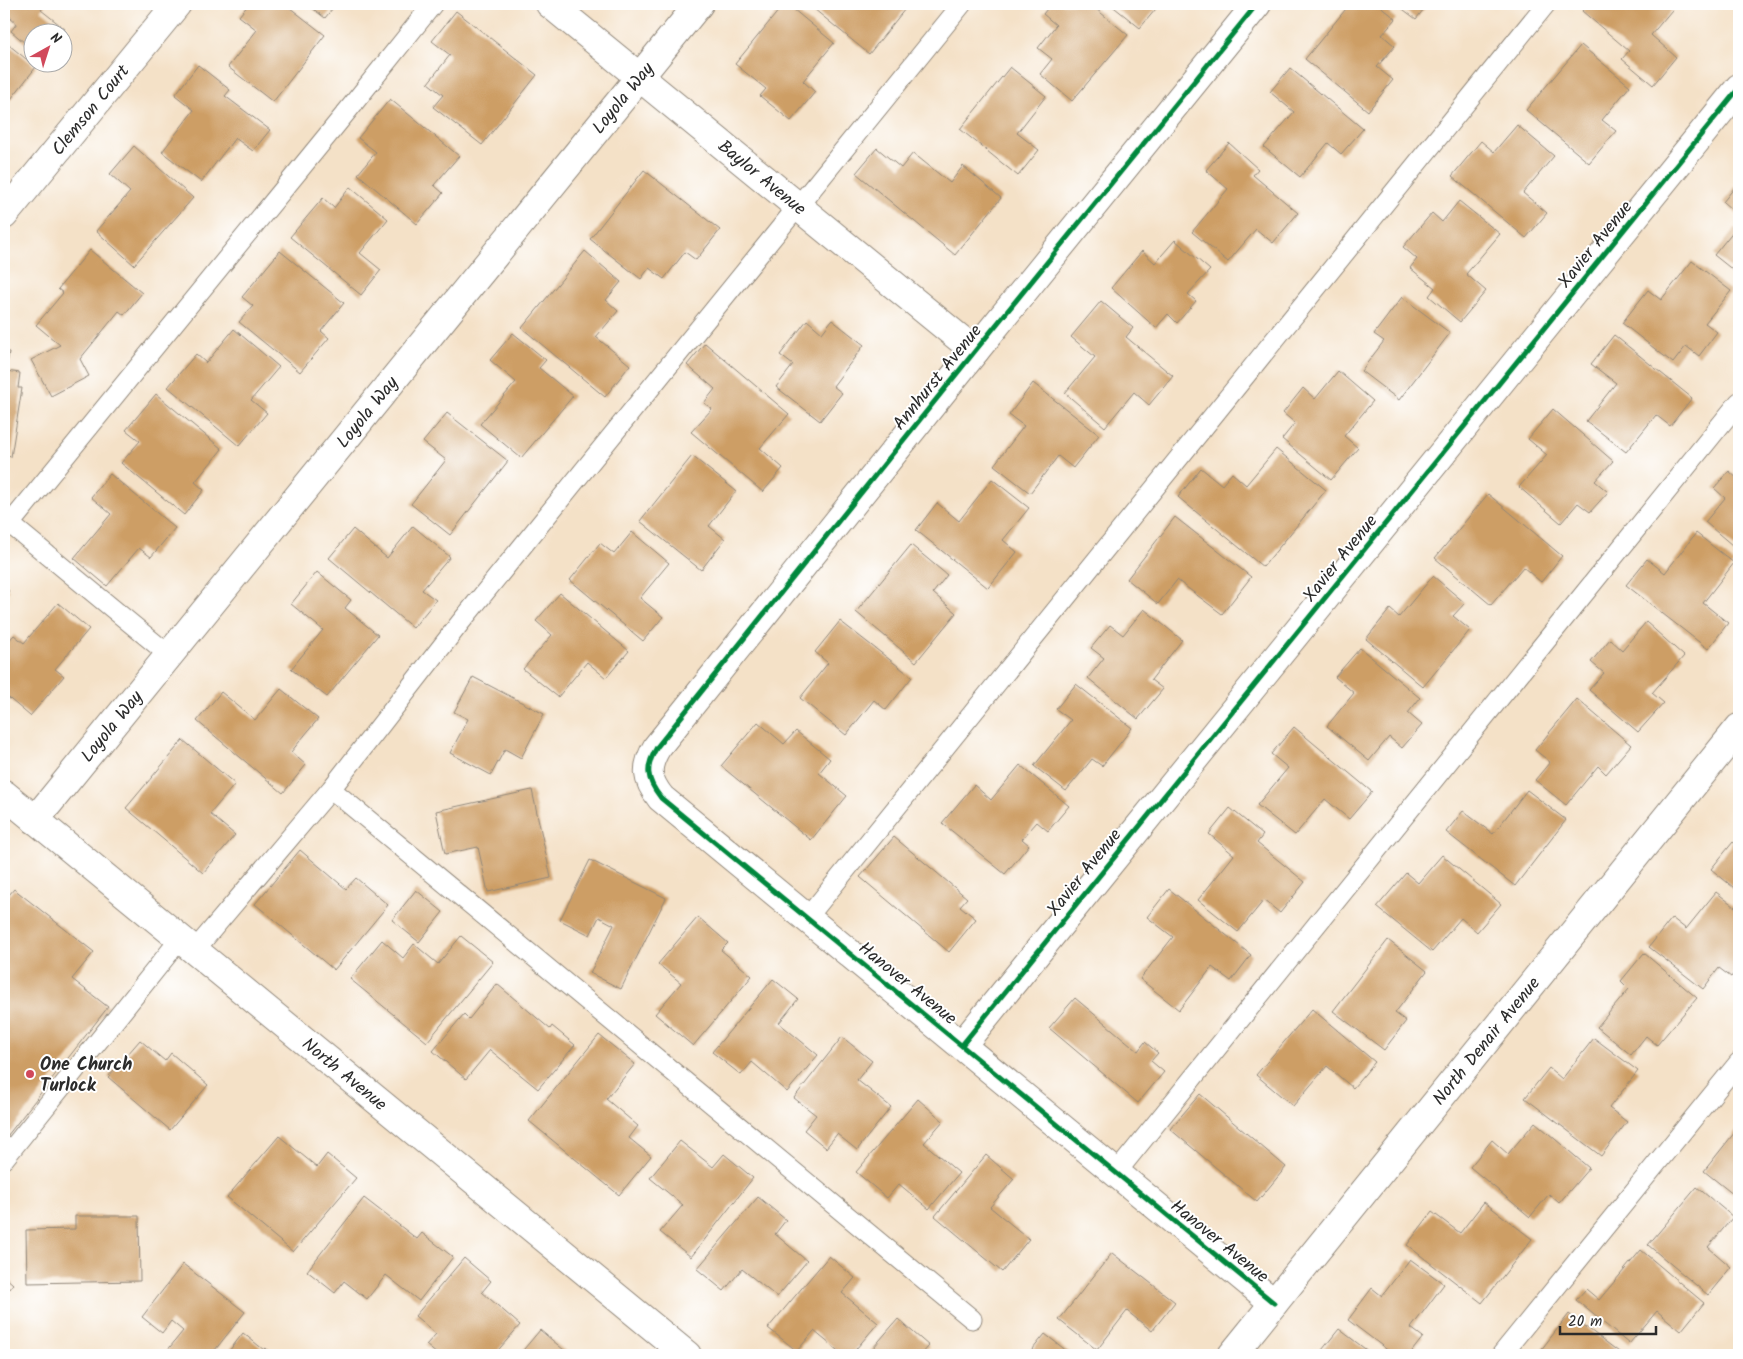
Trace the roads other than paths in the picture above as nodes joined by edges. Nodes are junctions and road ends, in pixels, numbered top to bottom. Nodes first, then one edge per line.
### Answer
1 (177, 4) edge
2 (433, 4) edge
3 (550, 4) edge
4 (699, 4) edge
5 (962, 4) edge
6 (1258, 4) edge
7 (1546, 4) edge
8 (640, 77) junction
9 (1739, 88) edge
10 (798, 206) junction
11 (4, 216) edge
12 (975, 351) junction
13 (1739, 402) edge
14 (7, 521) edge
15 (169, 655) junction
16 (1739, 728) edge
17 (648, 773) joint
18 (330, 788) junction
19 (6, 799) edge
20 (35, 820) junction
21 (807, 918) junction
22 (187, 945) junction
23 (962, 1045) junction
24 (1739, 1062) edge
25 (4, 1159) edge
26 (1116, 1173) junction
27 (1274, 1303) junction
28 (972, 1319) dead end
29 (686, 1355) edge
30 (1232, 1355) edge
31 (1501, 1355) edge

1 - 11 street, Clemson Court
2 - 14 lane
3 - 8 street, Baylor Avenue
4 - 8 street, Loyola Way
5 - 10 lane
6 - 12 street, Annhurst Avenue
7 - 21 lane
8 - 10 street, Baylor Avenue
8 - 15 street, Loyola Way
9 - 23 street, Xavier Avenue
10 - 12 street, Baylor Avenue
10 - 18 lane
12 - 17 street, Annhurst Avenue
13 - 26 lane
14 - 15 lane
15 - 20 street, Loyola Way
16 - 27 street, North Denair Avenue
17 - 21 street, Hanover Avenue
18 - 22 lane
18 - 28 lane
19 - 20 street, North Avenue
20 - 22 street, North Avenue
21 - 23 street, Hanover Avenue
22 - 25 lane
22 - 29 street, North Avenue
23 - 26 street, Hanover Avenue
24 - 31 lane
26 - 27 street, Hanover Avenue
27 - 30 street, North Denair Avenue

